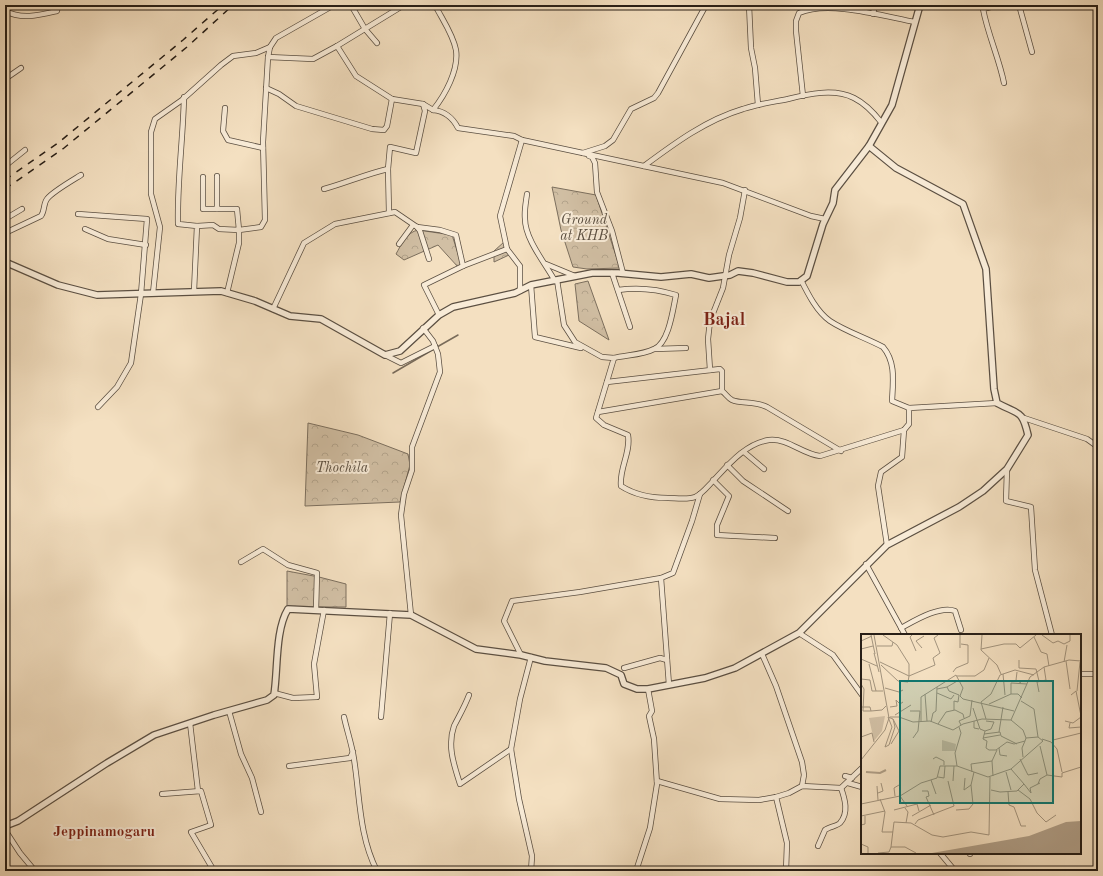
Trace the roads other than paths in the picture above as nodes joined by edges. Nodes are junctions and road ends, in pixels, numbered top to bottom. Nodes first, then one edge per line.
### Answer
1 (58, 5) edge
2 (334, 5) edge
3 (351, 5) edge
4 (404, 5) edge
5 (435, 5) edge
6 (706, 5) edge
7 (748, 5) edge
8 (875, 5) edge
9 (920, 5) edge
10 (998, 5) edge
11 (1019, 5) edge
12 (5, 11) edge
13 (873, 14) junction
14 (915, 22) junction
15 (365, 29) junction
16 (377, 43) dead end
17 (337, 46) junction
18 (270, 47) junction
19 (1032, 52) dead end
20 (268, 57) junction
21 (21, 68) dead end
22 (5, 78) edge
23 (1004, 82) dead end
24 (266, 88) junction
25 (803, 96) junction
26 (184, 97) junction
27 (392, 99) junction
28 (424, 104) junction
29 (758, 105) junction
30 (226, 108) dead end
31 (433, 110) junction
32 (881, 122) junction
33 (522, 140) junction
34 (605, 146) junction
35 (869, 146) junction
36 (263, 148) junction
37 (25, 150) dead end
38 (582, 154) junction
39 (595, 156) junction
40 (5, 166) edge
41 (644, 166) junction
42 (388, 169) junction
43 (81, 175) dead end
44 (217, 176) dead end
45 (203, 177) dead end
46 (324, 189) dead end
47 (744, 190) junction
48 (527, 194) dead end
49 (22, 209) dead end
50 (217, 209) junction
51 (389, 213) junction
52 (78, 214) dead end
53 (5, 219) edge
54 (825, 219) junction
55 (197, 226) junction
56 (415, 226) junction
57 (85, 229) dead end
58 (239, 230) junction
59 (5, 233) edge
60 (399, 244) dead end
61 (146, 245) junction
62 (508, 249) junction
63 (429, 259) dead end
64 (5, 262) edge
65 (546, 264) junction
66 (463, 266) junction
67 (612, 273) junction
68 (623, 274) junction
69 (726, 275) junction
70 (575, 276) junction
71 (556, 280) junction
72 (801, 280) junction
73 (531, 285) junction
74 (618, 290) junction
75 (194, 291) junction
76 (520, 291) junction
77 (153, 293) junction
78 (227, 293) junction
79 (141, 294) junction
80 (274, 309) junction
81 (439, 315) junction
82 (630, 327) dead end
83 (423, 328) junction
84 (435, 346) junction
85 (686, 348) dead end
86 (587, 349) junction
87 (655, 349) junction
88 (385, 355) junction
89 (614, 358) junction
90 (710, 370) junction
91 (607, 382) junction
92 (722, 391) junction
93 (997, 403) junction
94 (98, 407) dead end
95 (909, 408) junction
96 (598, 412) junction
97 (1024, 418) junction
98 (904, 430) junction
99 (1098, 447) edge
100 (841, 451) junction
101 (744, 452) junction
102 (727, 465) junction
103 (764, 469) dead end
104 (1007, 469) junction
105 (714, 480) junction
106 (700, 494) junction
107 (788, 511) dead end
108 (775, 538) dead end
109 (887, 545) junction
110 (241, 562) dead end
111 (866, 564) junction
112 (661, 578) junction
113 (316, 610) junction
114 (324, 610) junction
115 (390, 613) junction
116 (411, 615) junction
117 (901, 628) junction
118 (961, 630) dead end
119 (799, 633) junction
120 (904, 634) edge
121 (1052, 634) edge
122 (762, 654) junction
123 (520, 655) junction
124 (531, 657) junction
125 (667, 660) junction
126 (624, 668) dead end
127 (1081, 674) edge
128 (1098, 674) edge
129 (668, 685) junction
130 (648, 689) junction
131 (274, 693) junction
132 (861, 694) edge
133 (469, 695) dead end
134 (229, 711) junction
135 (344, 717) dead end
136 (381, 717) dead end
137 (190, 723) junction
138 (511, 748) junction
139 (353, 752) junction
140 (289, 766) dead end
141 (861, 769) edge
142 (845, 776) dead end
143 (852, 778) junction
144 (657, 781) junction
145 (848, 784) junction
146 (802, 786) junction
147 (861, 787) edge
148 (841, 788) junction
149 (198, 791) junction
150 (162, 794) dead end
151 (776, 797) junction
152 (261, 812) dead end
153 (5, 826) edge
154 (5, 830) edge
155 (818, 846) dead end
156 (941, 854) edge
157 (35, 871) edge
158 (214, 871) edge
159 (377, 871) edge
160 (531, 871) edge
161 (636, 871) edge
162 (786, 871) edge
163 (955, 871) edge

1 - 12 street
2 - 18 street
3 - 15 street
4 - 15 street
5 - 31 street
6 - 34 street
7 - 29 street
8 - 13 street
9 - 14 street
10 - 23 street
11 - 19 street
13 - 14 street
13 - 25 street
14 - 32 street
15 - 16 street
15 - 17 street
17 - 20 street
17 - 27 street
18 - 20 street
18 - 26 street
20 - 24 street
21 - 22 street
24 - 27 street
24 - 36 street
25 - 29 street
25 - 32 street
26 - 55 street
26 - 77 street
27 - 28 street
28 - 31 street
28 - 42 street
29 - 41 street
30 - 36 street
31 - 33 street
32 - 35 street
33 - 38 street
33 - 62 street
34 - 38 street
34 - 39 street
35 - 54 street
35 - 93 street
36 - 58 street
37 - 40 street
38 - 39 street
38 - 68 street
39 - 41 street
41 - 47 street
42 - 46 street
42 - 51 street
43 - 59 street
44 - 50 street
45 - 50 street
47 - 54 street
47 - 69 street
48 - 65 street
49 - 53 street
50 - 58 street
51 - 56 street
51 - 80 street
52 - 61 street
54 - 72 street
55 - 58 street
55 - 75 street
56 - 60 street
56 - 63 street
56 - 66 street
57 - 61 street
58 - 78 street
61 - 79 street
62 - 66 street
62 - 76 street
64 - 79 street
65 - 70 street
65 - 71 street
66 - 81 street
67 - 68 street
67 - 70 street
67 - 74 street
68 - 69 street
69 - 72 street
69 - 90 street
70 - 71 street
71 - 73 street
71 - 86 street
72 - 95 street
73 - 76 street
73 - 86 street
74 - 82 street
74 - 87 street
75 - 77 street
75 - 78 street
76 - 81 street
77 - 79 street
78 - 80 street
79 - 94 street
80 - 88 street
81 - 83 street
83 - 84 street
83 - 88 street
84 - 88 street
84 - 116 street
85 - 87 street
86 - 89 street
87 - 89 street
89 - 91 street
90 - 91 street
90 - 92 street
91 - 96 street
92 - 96 street
92 - 100 street
93 - 95 street
93 - 97 street
95 - 98 street
96 - 106 street
97 - 99 street
97 - 104 street
98 - 100 street
98 - 109 street
100 - 101 street
101 - 102 street
101 - 103 street
102 - 105 street
102 - 107 street
104 - 109 street
104 - 121 street
105 - 106 street
105 - 108 street
106 - 112 street
109 - 111 street
110 - 113 street
111 - 117 street
111 - 119 street
112 - 123 street
112 - 125 street
113 - 114 street
113 - 131 street
114 - 115 street
114 - 131 street
115 - 116 street
115 - 136 street
116 - 123 street
117 - 118 street
117 - 120 street
119 - 122 street
119 - 132 street
122 - 129 street
122 - 146 street
123 - 124 street
124 - 130 street
124 - 138 street
125 - 126 street
125 - 129 street
127 - 128 street
129 - 130 street
130 - 144 street
131 - 134 street
133 - 138 street
134 - 137 street
134 - 152 street
135 - 139 street
137 - 149 street
137 - 153 street
138 - 160 street
139 - 140 street
139 - 159 street
141 - 143 street
142 - 143 street
143 - 145 street
144 - 151 street
144 - 161 street
145 - 147 street
145 - 148 street
146 - 148 street
146 - 151 street
148 - 155 street
149 - 150 street
149 - 158 street
151 - 162 street
154 - 157 street
156 - 163 street

